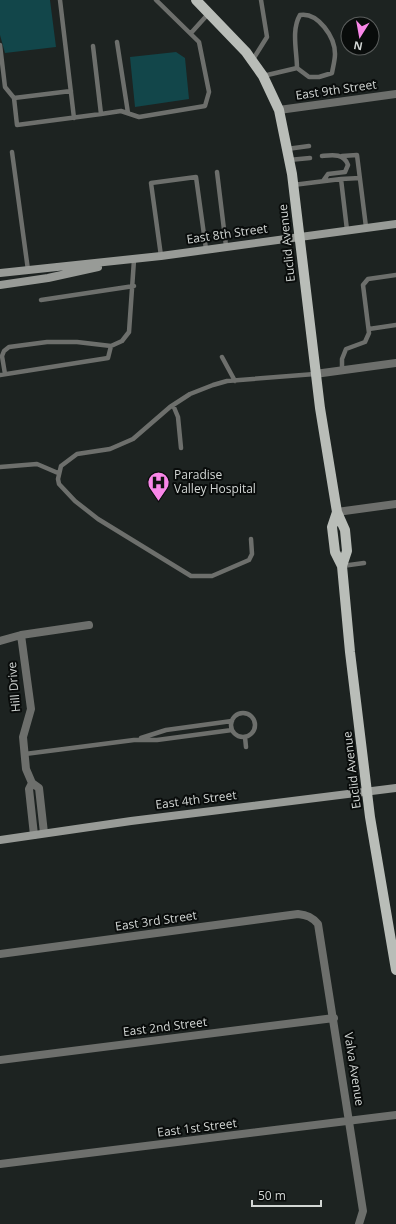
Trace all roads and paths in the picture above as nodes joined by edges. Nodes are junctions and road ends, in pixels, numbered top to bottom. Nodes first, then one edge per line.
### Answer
1 (60, 0) edge
2 (156, 0) edge
3 (196, 0) edge
4 (261, 0) edge
5 (209, 13) junction
6 (191, 33) junction
7 (117, 42) dead end
8 (0, 45) edge
9 (93, 46) dead end
10 (252, 61) junction
11 (297, 68) junction
12 (263, 76) junction
13 (71, 91) junction
14 (396, 94) edge
15 (14, 98) junction
16 (279, 110) junction
17 (128, 113) junction
18 (101, 114) junction
19 (74, 118) junction
20 (309, 146) dead end
21 (287, 149) junction
22 (12, 152) dead end
23 (322, 156) dead end
24 (342, 156) junction
25 (310, 158) dead end
26 (289, 160) junction
27 (217, 172) dead end
28 (360, 178) junction
29 (342, 179) junction
30 (323, 181) junction
31 (293, 185) junction
32 (396, 224) edge
33 (366, 227) junction
34 (347, 230) junction
35 (300, 236) junction
36 (226, 246) junction
37 (206, 249) junction
38 (160, 256) junction
39 (134, 260) junction
40 (28, 270) junction
41 (0, 273) edge
42 (396, 275) edge
43 (0, 285) edge
44 (134, 286) junction
45 (40, 300) dead end
46 (396, 325) edge
47 (369, 329) junction
48 (111, 346) junction
49 (222, 357) dead end
50 (396, 363) edge
51 (342, 370) junction
52 (316, 374) junction
53 (2, 375) edge
54 (235, 381) junction
55 (173, 405) junction
56 (181, 448) dead end
57 (0, 467) edge
58 (58, 473) junction
59 (396, 504) edge
60 (337, 512) junction
61 (251, 539) dead end
62 (364, 563) dead end
63 (342, 566) junction
64 (89, 625) dead end
65 (21, 635) junction
66 (0, 641) edge
67 (232, 721) junction
68 (232, 730) junction
69 (245, 737) junction
70 (134, 740) junction
71 (246, 747) dead end
72 (25, 754) junction
73 (32, 783) junction
74 (396, 788) edge
75 (368, 790) junction
76 (44, 833) junction
77 (34, 835) junction
78 (0, 840) edge
79 (314, 919) joint
80 (0, 954) edge
81 (396, 970) edge
82 (334, 1018) junction
83 (0, 1060) edge
84 (396, 1115) edge
85 (350, 1121) junction
86 (0, 1164) edge
87 (359, 1224) edge

1 - 13 lane
2 - 6 lane
3 - 5 main road, Euclid Avenue
4 - 10 lane
5 - 6 lane
5 - 10 main road, Euclid Avenue
6 - 17 lane
7 - 17 lane
8 - 15 lane
9 - 18 lane
10 - 12 main road, Euclid Avenue
11 - 11 lane
11 - 12 lane
12 - 16 main road, Euclid Avenue
13 - 15 lane
13 - 19 lane
14 - 16 street, East 9th Street
15 - 19 lane
16 - 21 main road, Euclid Avenue
17 - 18 lane
18 - 19 lane
20 - 21 lane
21 - 26 main road, Euclid Avenue
22 - 40 lane
23 - 24 lane
24 - 28 lane
24 - 30 lane
25 - 26 lane
26 - 31 main road, Euclid Avenue
27 - 36 lane
28 - 29 lane
28 - 33 lane
29 - 30 lane
29 - 34 lane
30 - 31 lane
31 - 35 main road, Euclid Avenue
32 - 33 main road, East 8th Street
33 - 34 main road, East 8th Street
34 - 35 main road, East 8th Street
35 - 36 main road, East 8th Street
35 - 52 main road, Euclid Avenue
36 - 37 main road, East 8th Street
37 - 38 main road, East 8th Street
37 - 38 lane
38 - 39 main road, East 8th Street
39 - 40 main road, East 8th Street
39 - 43 main road, East 8th Street
39 - 44 lane
40 - 41 main road, East 8th Street
42 - 47 lane
44 - 45 lane
44 - 48 lane
46 - 47 lane
47 - 51 lane
48 - 53 lane
48 - 53 lane
49 - 54 lane
50 - 51 street
51 - 52 street
52 - 54 lane
52 - 60 main road, Euclid Avenue
54 - 55 lane
55 - 56 lane
55 - 58 lane
57 - 58 lane
58 - 61 lane
59 - 60 street
60 - 63 main road, Euclid Avenue
62 - 63 lane
63 - 75 main road, Euclid Avenue
64 - 65 street
65 - 66 street
65 - 72 street, Hill Drive
67 - 68 lane
67 - 69 lane
67 - 70 lane
68 - 69 lane
68 - 70 lane
69 - 71 lane
70 - 72 lane
72 - 73 street, Hill Drive
73 - 76 street, Hill Drive
73 - 77 street, Hill Drive
74 - 75 main road, East 4th Street
75 - 76 main road, East 4th Street
75 - 81 main road, Euclid Avenue
76 - 77 main road, East 4th Street
77 - 78 main road, East 4th Street
79 - 80 street, East 3rd Street
79 - 82 street, Valva Avenue
82 - 83 street, East 2nd Street
82 - 85 street, Valva Avenue
84 - 85 street, East 1st Street
85 - 86 street, East 1st Street
85 - 87 street, Valva Avenue

